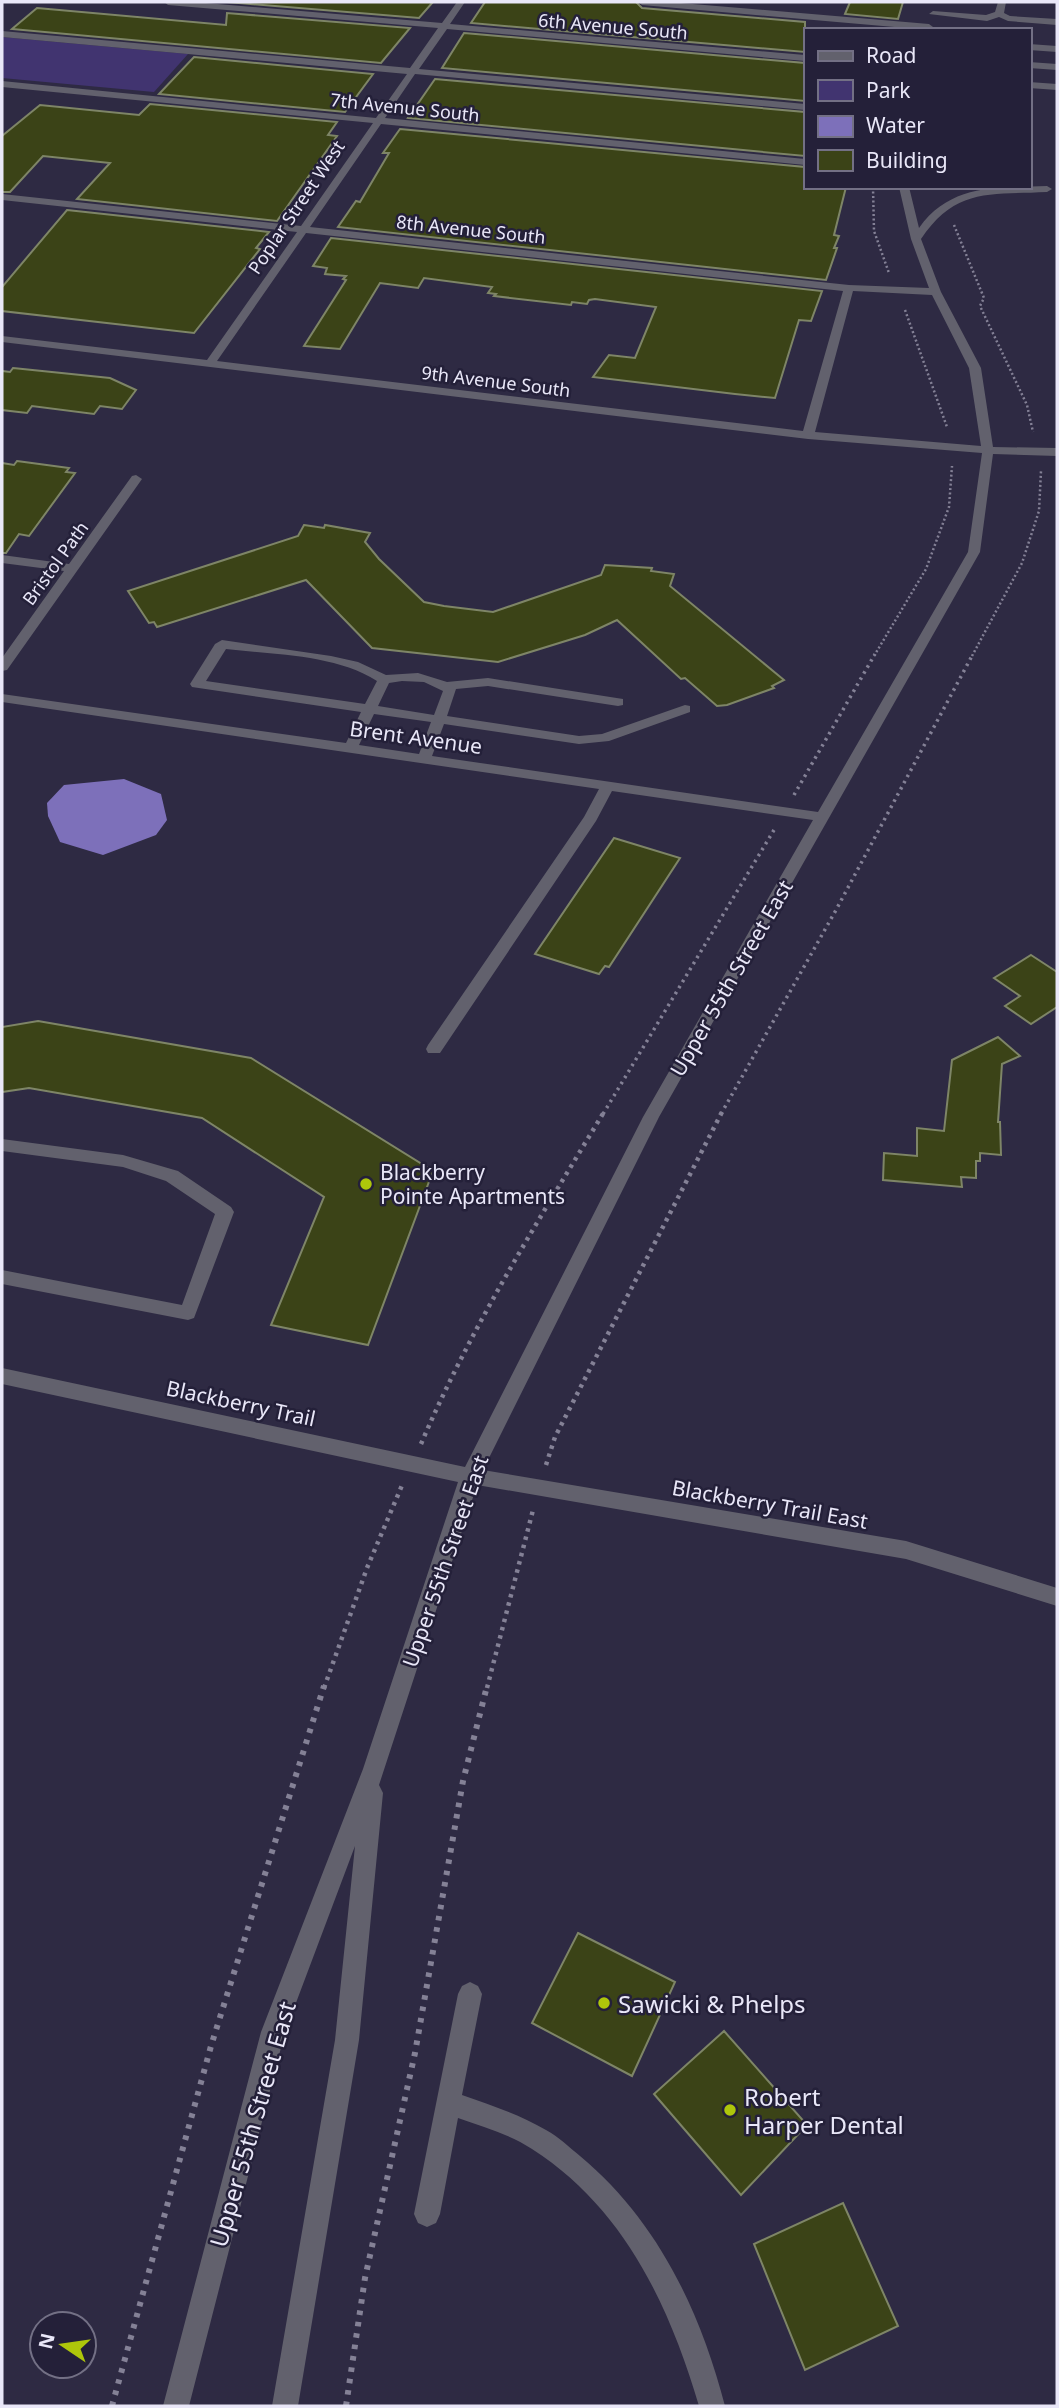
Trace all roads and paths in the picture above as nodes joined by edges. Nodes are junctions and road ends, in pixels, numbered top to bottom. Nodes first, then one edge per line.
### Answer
1 (168, 2) edge
2 (461, 2) edge
3 (642, 2) edge
4 (936, 2) edge
5 (1002, 2) edge
6 (933, 13) junction
7 (999, 14) junction
8 (977, 17) junction
9 (1057, 22) edge
10 (442, 27) junction
11 (929, 28) edge
12 (974, 28) edge
13 (2, 34) edge
14 (1031, 47) edge
15 (1057, 49) edge
16 (804, 58) edge
17 (1031, 65) edge
18 (1057, 67) edge
19 (410, 72) junction
20 (2, 84) edge
21 (1031, 85) edge
22 (1057, 87) edge
23 (804, 107) edge
24 (377, 120) junction
25 (804, 162) edge
26 (1031, 187) edge
27 (873, 189) edge
28 (904, 189) edge
29 (1052, 190) edge
30 (2, 197) edge
31 (959, 213) dead end
32 (303, 229) junction
33 (916, 239) junction
34 (849, 288) junction
35 (898, 290) junction
36 (936, 292) junction
37 (2, 339) edge
38 (210, 364) junction
39 (808, 435) junction
40 (954, 447) junction
41 (988, 450) junction
42 (1037, 451) junction
43 (1057, 452) edge
44 (136, 479) dead end
45 (2, 559) edge
46 (74, 568) junction
47 (2, 667) edge
48 (384, 680) junction
49 (446, 686) junction
50 (2, 698) edge
51 (618, 702) dead end
52 (369, 709) junction
53 (685, 709) dead end
54 (439, 720) junction
55 (350, 749) junction
56 (424, 760) junction
57 (607, 787) junction
58 (785, 812) junction
59 (824, 817) junction
60 (435, 1049) dead end
61 (2, 1145) edge
62 (2, 1278) edge
63 (2, 1376) edge
64 (412, 1463) junction
65 (470, 1476) junction
66 (539, 1487) junction
67 (1057, 1597) edge
68 (374, 1769) junction
69 (470, 1994) dead end
70 (448, 2102) junction
71 (427, 2214) dead end
72 (112, 2406) edge
73 (176, 2406) edge
74 (285, 2406) edge
75 (346, 2406) edge
76 (712, 2406) edge

1 - 10 street, 6th Avenue South
2 - 10 street, Poplar Street West
3 - 11 street
4 - 6 street
5 - 7 street
6 - 8 street
6 - 11 street
7 - 8 street
7 - 9 street
8 - 12 street
10 - 16 street, 6th Avenue South
10 - 19 street, Poplar Street West
13 - 19 street
14 - 15 street
17 - 18 street
19 - 23 street
19 - 24 street, Poplar Street West
20 - 24 street, 7th Avenue South
21 - 22 street
24 - 25 street, 7th Avenue South
24 - 32 street, Poplar Street West
26 - 29 street
27 - 35 path
28 - 33 street, Upper 55th Street East
29 - 33 street
30 - 32 street, 8th Avenue South
31 - 42 path
32 - 34 street, 8th Avenue South
32 - 38 street, Poplar Street West
33 - 36 street, Upper 55th Street East
34 - 35 street, 8th Avenue South
34 - 39 street
35 - 36 street, 8th Avenue South
35 - 40 path
36 - 41 street, Upper 55th Street East
37 - 38 street, 9th Avenue South
38 - 39 street, 9th Avenue South
39 - 40 street, 9th Avenue South
40 - 41 street, 9th Avenue South
40 - 58 path
41 - 42 street, 9th Avenue South
41 - 59 street, Upper 55th Street East
42 - 43 street, 9th Avenue South
42 - 66 path
44 - 46 street, Bristol Path
45 - 46 street
46 - 47 street, Bristol Path
48 - 49 street
48 - 52 street
48 - 52 street
49 - 51 street
49 - 54 street
50 - 55 street, Brent Avenue
52 - 54 street
52 - 55 street
53 - 54 street
54 - 56 street
55 - 56 street, Brent Avenue
56 - 57 street, Brent Avenue
57 - 58 street, Brent Avenue
57 - 60 street
58 - 59 street, Brent Avenue
58 - 64 path
59 - 65 street, Upper 55th Street East
61 - 62 street
63 - 64 street, Blackberry Trail
64 - 65 street, Blackberry Trail
64 - 72 path
65 - 66 street, Blackberry Trail East
65 - 68 street, Upper 55th Street East
66 - 67 street, Blackberry Trail East
66 - 75 path
68 - 73 street, Upper 55th Street East
68 - 74 street, Upper 55th Street East
69 - 70 street
70 - 71 street
70 - 76 street

